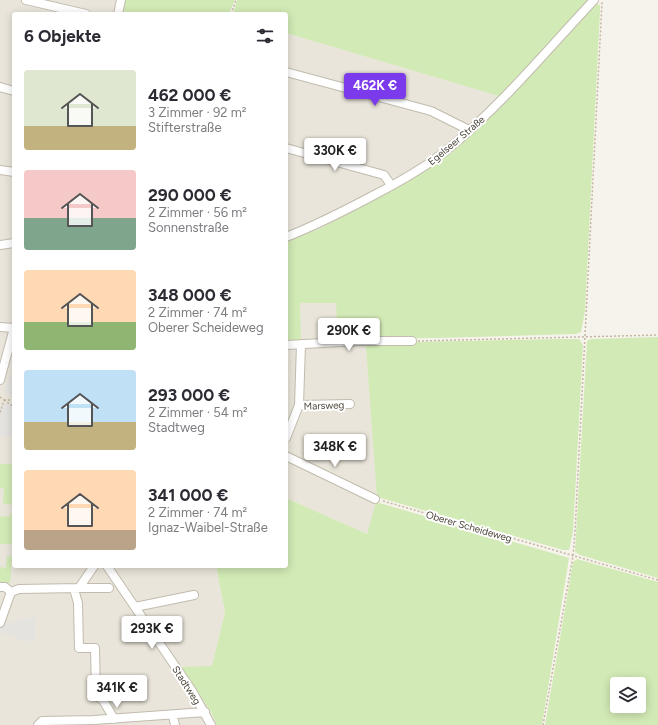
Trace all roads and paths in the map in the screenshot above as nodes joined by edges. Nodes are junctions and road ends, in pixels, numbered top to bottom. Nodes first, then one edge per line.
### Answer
1 (26, 0) edge
2 (121, 0) edge
3 (236, 0) edge
4 (594, 0) edge
5 (602, 0) edge
6 (77, 12) edge
7 (118, 12) edge
8 (232, 12) edge
9 (288, 73) edge
10 (0, 87) edge
11 (12, 90) edge
12 (469, 130) junction
13 (288, 149) edge
14 (0, 170) edge
15 (12, 172) edge
16 (391, 185) junction
17 (288, 236) edge
18 (12, 243) edge
19 (0, 245) edge
20 (0, 327) edge
21 (12, 328) edge
22 (12, 335) edge
23 (658, 335) edge
24 (585, 336) junction
25 (412, 341) joint
26 (301, 344) junction
27 (288, 345) edge
28 (0, 380) edge
29 (0, 397) edge
30 (4, 400) junction
31 (12, 400) edge
32 (350, 404) dead end
33 (299, 405) junction
34 (12, 406) edge
35 (0, 413) edge
36 (288, 433) edge
37 (288, 457) edge
38 (375, 499) joint
39 (573, 556) junction
40 (92, 568) edge
41 (108, 568) edge
42 (658, 580) edge
43 (0, 587) edge
44 (77, 588) junction
45 (109, 588) dead end
46 (11, 592) junction
47 (194, 595) dead end
48 (135, 607) junction
49 (0, 623) edge
50 (205, 712) junction
51 (173, 716) junction
52 (114, 719) junction
53 (94, 723) edge
54 (38, 725) edge
55 (175, 725) edge
56 (211, 725) edge
57 (543, 725) edge

1 - 6 street
2 - 7 street
3 - 8 path
4 - 12 street, Egelseer Straße
5 - 24 path
9 - 12 street
10 - 11 street
12 - 16 street, Egelseer Straße
13 - 16 street
14 - 15 street
16 - 17 street, Egelseer Straße
18 - 19 street
20 - 21 street
22 - 28 street
23 - 24 path
24 - 25 path
24 - 39 path
25 - 26 street
26 - 27 street
26 - 33 street, Marsweg
29 - 30 path
30 - 31 path
30 - 34 path
30 - 35 path
32 - 33 street, Marsweg
33 - 36 street, Marsweg
37 - 38 street
38 - 39 path, Oberer Scheideweg
39 - 42 path, Oberer Scheideweg
39 - 57 path
40 - 44 street
41 - 48 street, Stadtweg
43 - 46 street
44 - 45 street
44 - 46 street
44 - 52 street
46 - 49 street
47 - 48 street
48 - 50 street, Stadtweg
50 - 51 street
50 - 56 street, Stadtweg
51 - 52 street
51 - 55 street
52 - 53 street
53 - 54 street

